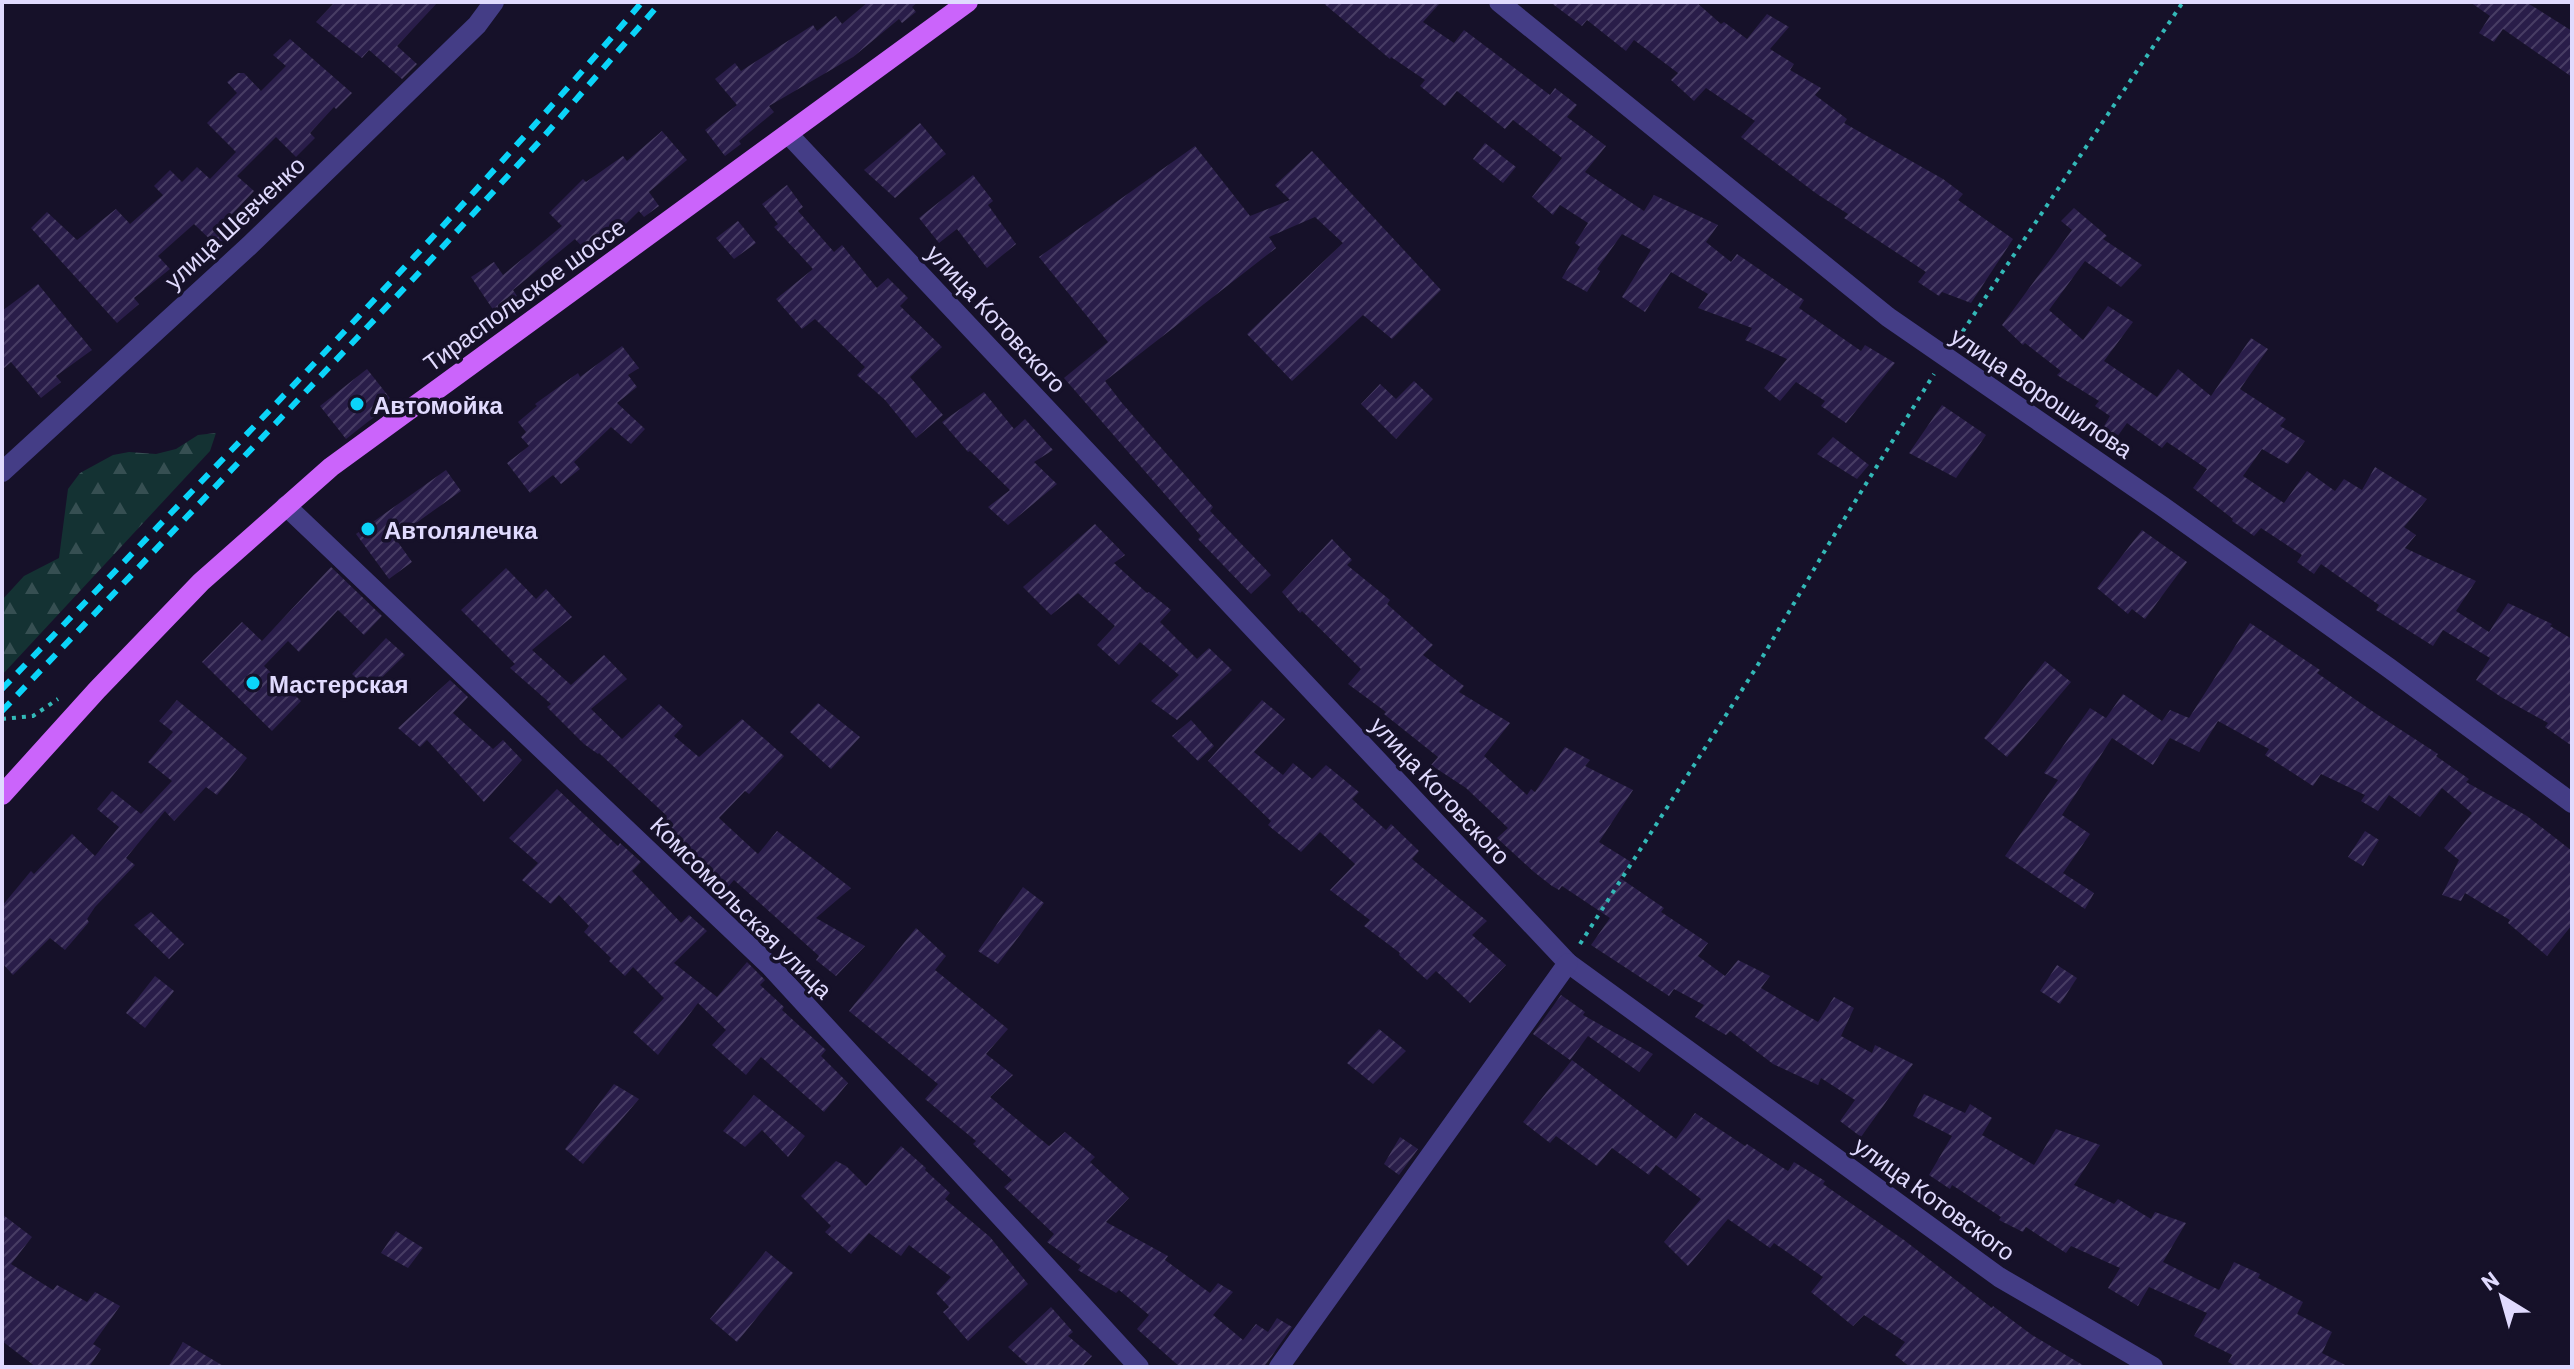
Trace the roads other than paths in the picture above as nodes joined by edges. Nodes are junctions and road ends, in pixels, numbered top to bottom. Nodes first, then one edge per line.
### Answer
1 (494, 2) edge
2 (968, 2) edge
3 (1499, 2) edge
4 (789, 135) junction
5 (2, 472) edge
6 (286, 506) junction
7 (2, 795) edge
8 (2572, 803) edge
9 (1568, 963) junction
10 (1139, 1367) edge
11 (1279, 1367) edge
12 (2153, 1367) edge

1 - 5 street, улица Шевченко
2 - 4 main road, Тираспольское шоссе
3 - 8 street, улица Ворошилова
4 - 6 main road, Тираспольское шоссе
4 - 9 street, улица Котовского
6 - 7 main road, Тираспольское шоссе
6 - 10 street, Комсомольская улица
9 - 11 street
9 - 12 street, улица Котовского

